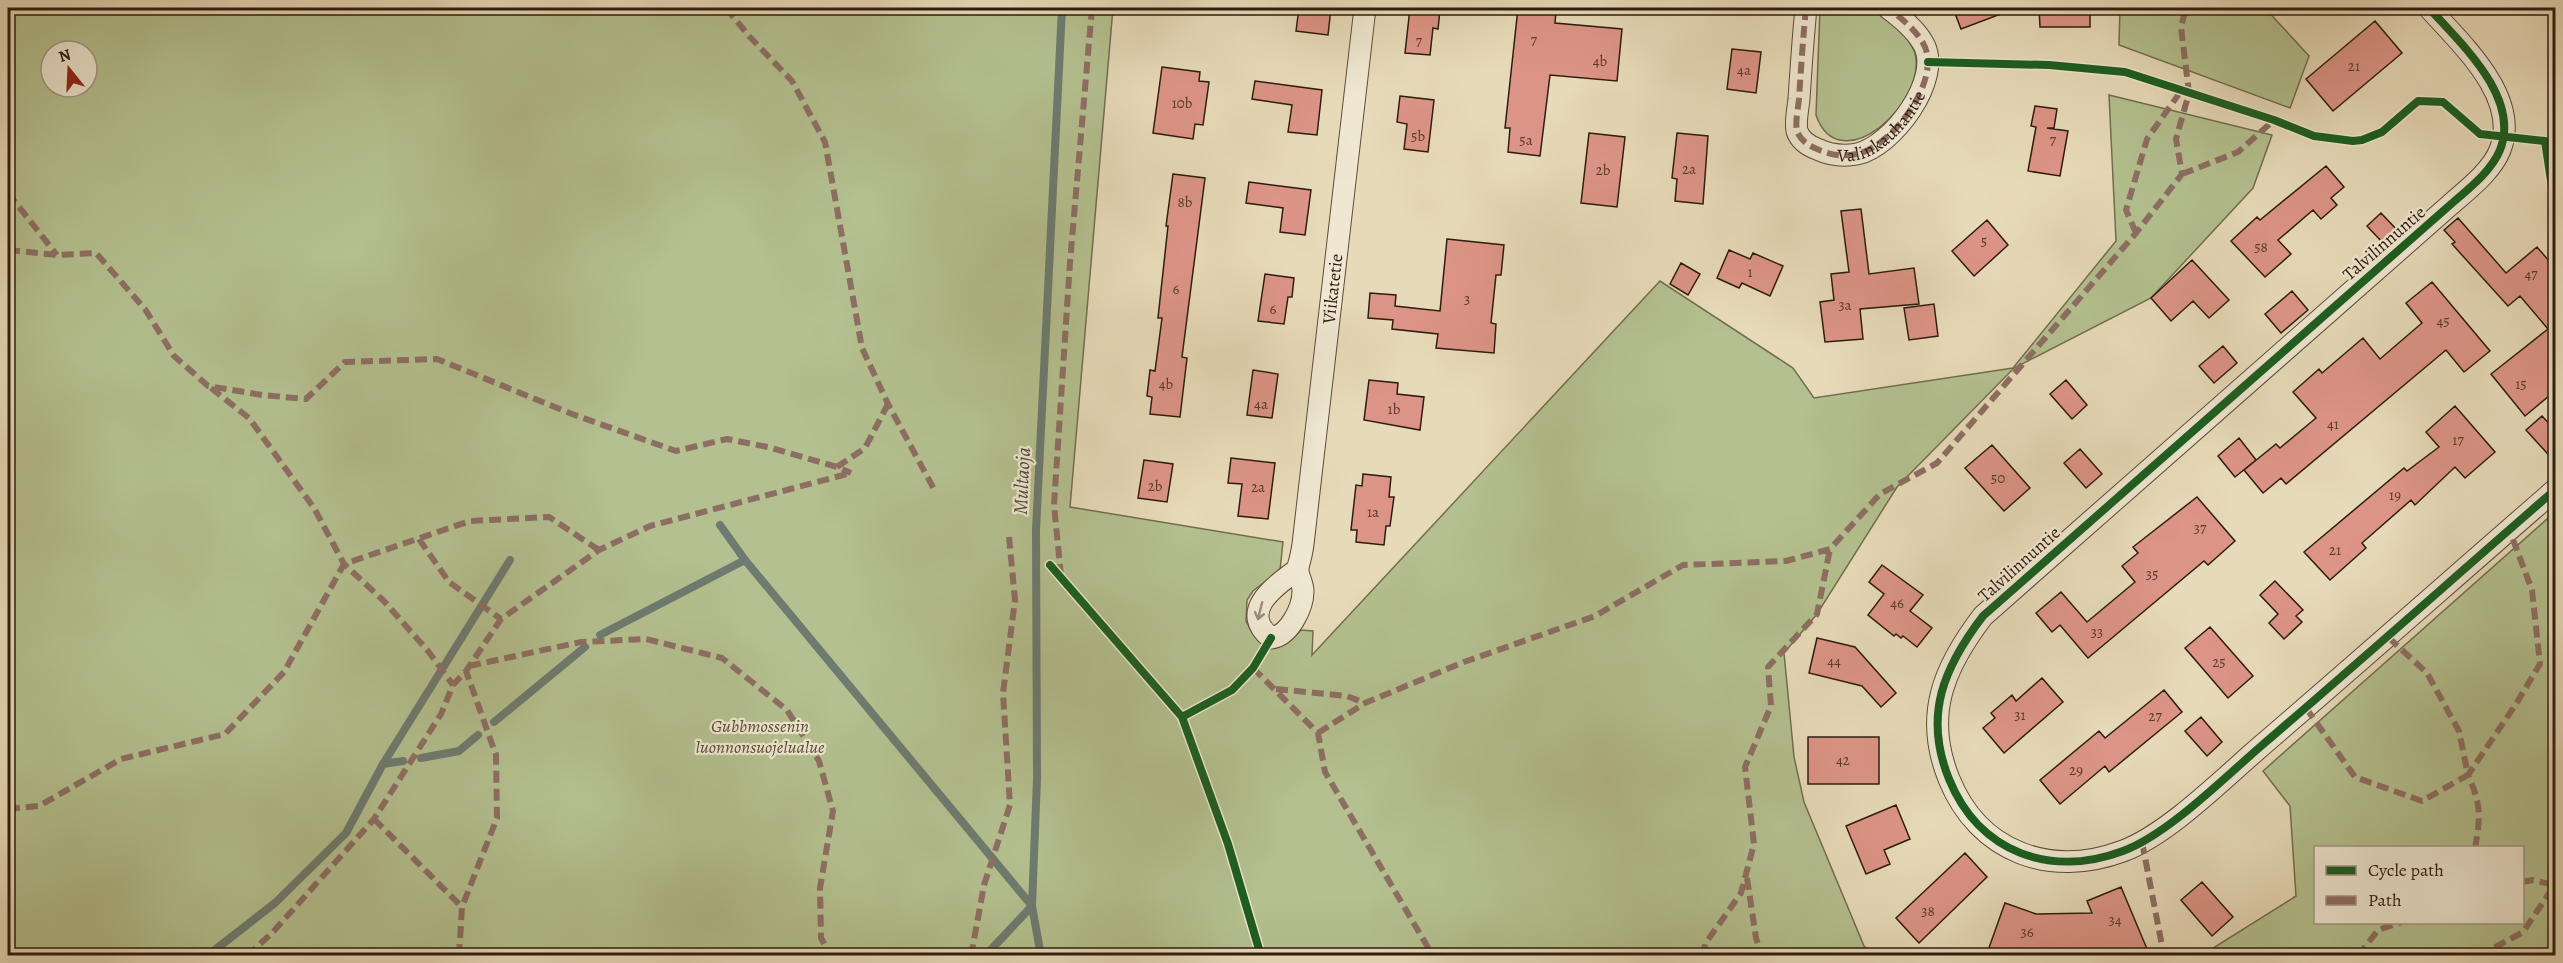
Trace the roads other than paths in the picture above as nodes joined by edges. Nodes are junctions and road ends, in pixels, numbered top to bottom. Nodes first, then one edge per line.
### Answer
1 (1365, 8) edge
2 (1806, 8) edge
3 (1888, 8) edge
4 (2429, 8) edge
5 (2556, 489) edge
6 (1298, 569) dead end

1 - 6 street, Viikatetie
2 - 3 street, Valinkauhantie
4 - 5 street, Talvilinnuntie

